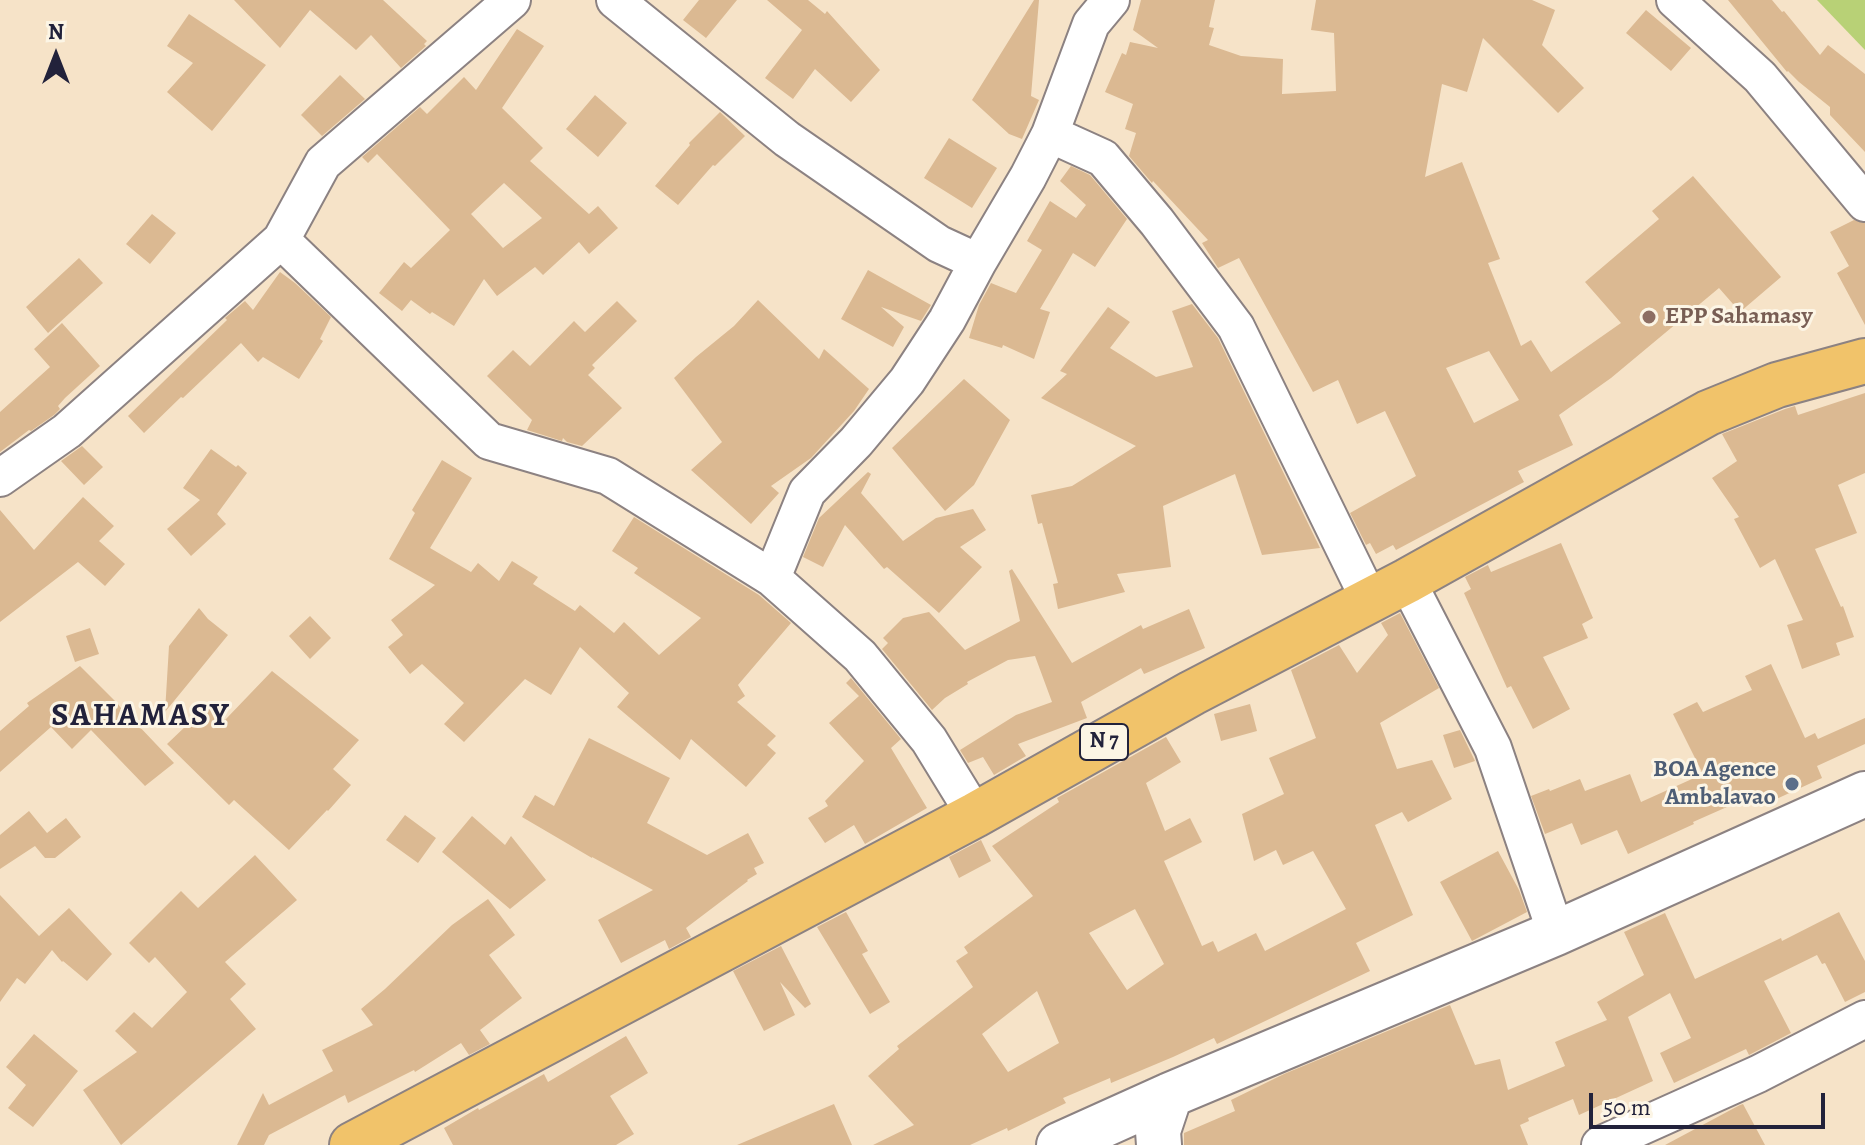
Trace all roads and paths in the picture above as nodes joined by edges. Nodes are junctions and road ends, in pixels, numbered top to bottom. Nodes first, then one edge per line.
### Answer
1 (512, 0) edge
2 (615, 0) edge
3 (1111, 0) edge
4 (1675, 0) edge
5 (1050, 134) junction
6 (1865, 203) edge
7 (281, 240) junction
8 (978, 262) junction
9 (1865, 361) edge
10 (0, 478) edge
11 (772, 578) junction
12 (1388, 590) junction
13 (1865, 794) edge
14 (975, 815) junction
15 (1556, 933) junction
16 (1865, 1019) edge
17 (1170, 1095) junction
18 (352, 1145) edge
19 (1059, 1145) edge
20 (1159, 1145) edge
21 (1600, 1145) edge

1 - 7 street
2 - 8 street
3 - 5 street
4 - 6 street
5 - 8 street
5 - 12 street
7 - 10 street
7 - 11 street
8 - 11 street
9 - 12 main road, N 7
11 - 14 street
12 - 14 main road, N 7
12 - 15 street
13 - 15 street
14 - 18 main road, N 7
15 - 17 street
16 - 21 street
17 - 19 street
17 - 20 street

